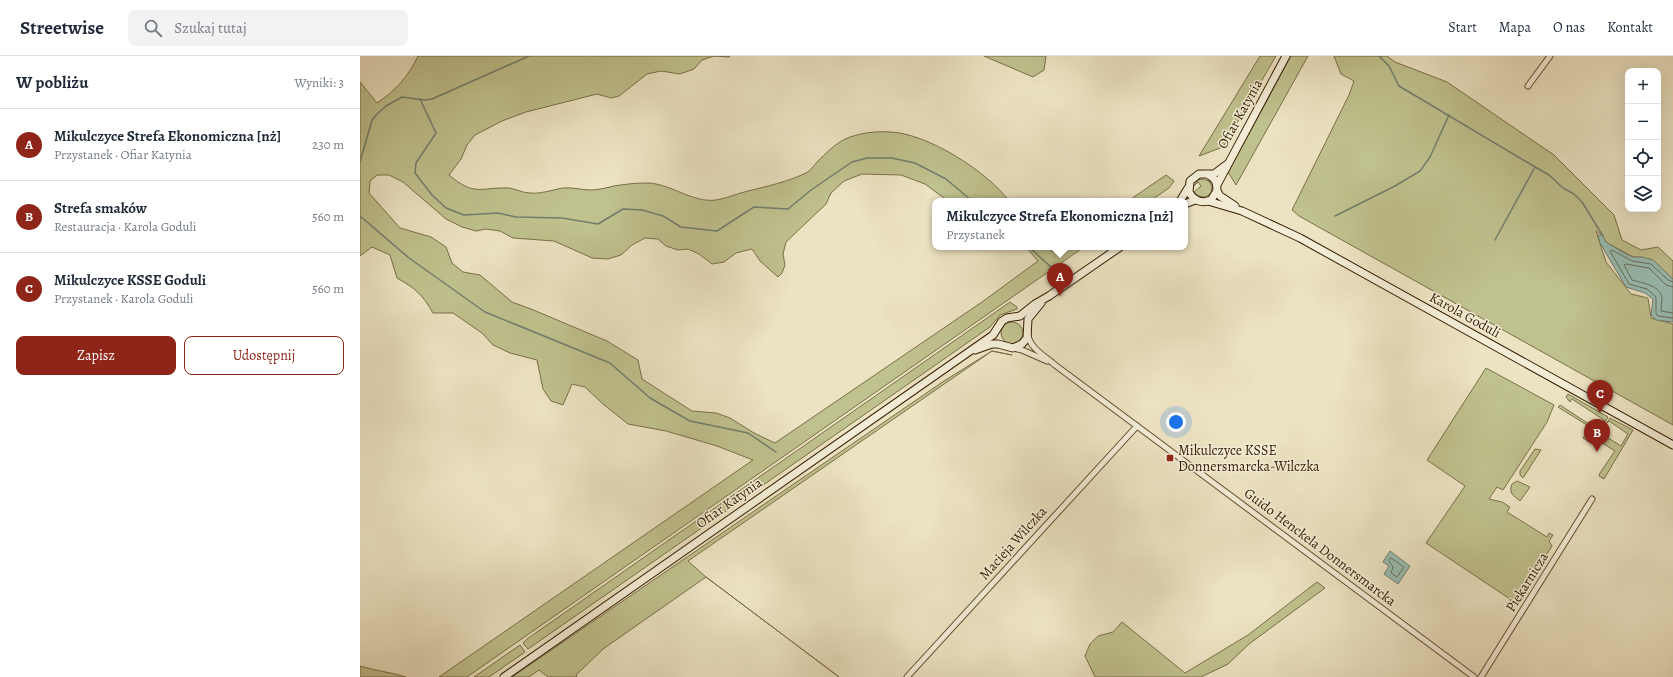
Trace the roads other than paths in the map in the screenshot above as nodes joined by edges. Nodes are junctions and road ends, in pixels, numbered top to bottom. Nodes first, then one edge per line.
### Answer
1 (1286, 56) edge
2 (1550, 56) edge
3 (1528, 86) dead end
4 (1227, 164) junction
5 (1207, 174) junction
6 (1188, 188) junction
7 (1217, 188) junction
8 (1182, 198) edge
9 (1195, 200) junction
10 (1208, 201) junction
11 (1188, 203) edge
12 (1242, 211) junction
13 (1116, 250) edge
14 (1049, 296) junction
15 (1012, 317) junction
16 (998, 329) junction
17 (1027, 331) junction
18 (1003, 345) junction
19 (1013, 348) junction
20 (969, 352) junction
21 (1055, 364) junction
22 (1137, 426) junction
23 (1673, 445) edge
24 (1592, 499) dead end
25 (504, 677) edge
26 (907, 677) edge
27 (1474, 677) edge
28 (1481, 677) edge

1 - 4 street, Ofiar Katynia
2 - 3 street
4 - 5 street, Ofiar Katynia
4 - 7 street, Ofiar Katynia
5 - 6 street
5 - 7 street
6 - 8 street
6 - 9 street
7 - 10 street
7 - 12 street, Karola Goduli
9 - 10 street
9 - 11 street
10 - 12 street, Karola Goduli
12 - 23 street, Karola Goduli
13 - 14 street, Ofiar Katynia
14 - 15 street, Ofiar Katynia
14 - 17 street, Ofiar Katynia
15 - 16 street, Ofiar Katynia
15 - 17 street
16 - 18 street
16 - 20 street, Ofiar Katynia
17 - 19 street, Ofiar Katynia
17 - 21 street, Guido Henckela Donnersmarcka
18 - 19 street, Ofiar Katynia
18 - 20 street, Ofiar Katynia
19 - 21 street, Guido Henckela Donnersmarcka
20 - 25 street, Ofiar Katynia
21 - 22 street, Guido Henckela Donnersmarcka
22 - 26 street, Macieja Wilczka
22 - 27 street, Guido Henckela Donnersmarcka
24 - 28 street, Piekarnicza

